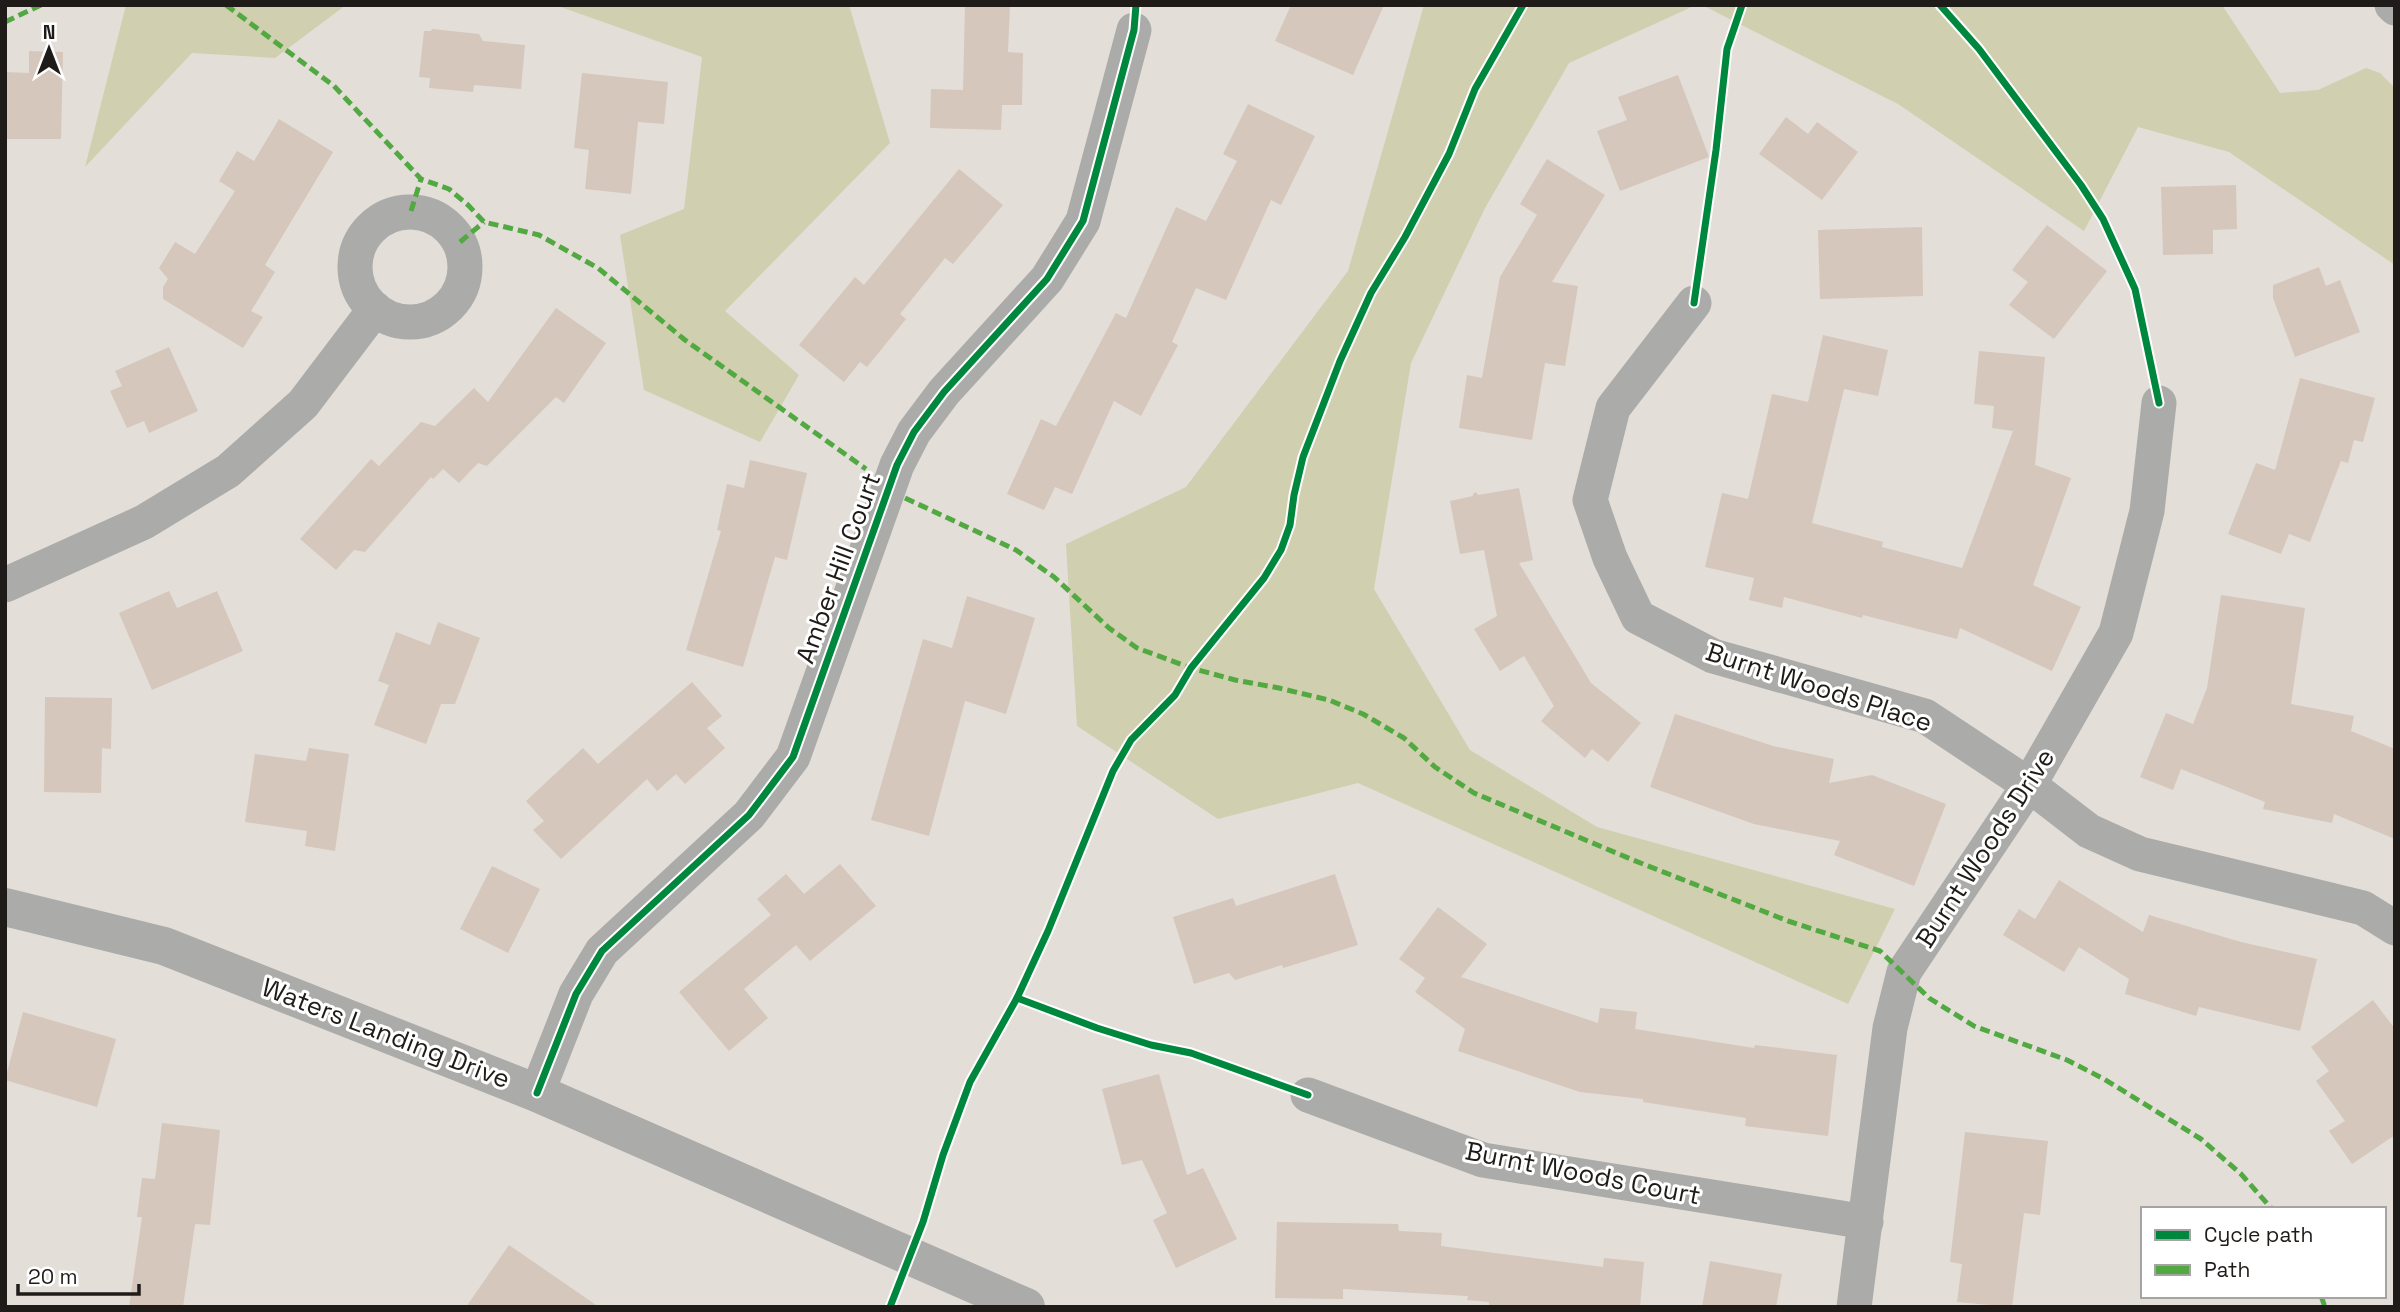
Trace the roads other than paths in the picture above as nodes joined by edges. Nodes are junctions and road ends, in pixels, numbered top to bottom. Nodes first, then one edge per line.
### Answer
1 (1135, 30) dead end
2 (1694, 303) dead end
3 (375, 309) dead end
4 (2160, 403) dead end
5 (5, 585) edge
6 (2029, 785) junction
7 (5, 907) edge
8 (2395, 928) edge
9 (537, 1093) junction
10 (1308, 1095) dead end
11 (1866, 1222) junction
12 (1026, 1307) edge
13 (1854, 1307) edge

1 - 9 street, Amber Hill Court
2 - 6 street, Burnt Woods Place
3 - 5 street
4 - 6 street, Burnt Woods Drive
6 - 8 street, Burnt Woods Place
6 - 11 street, Burnt Woods Drive
7 - 9 street, Waters Landing Drive
9 - 12 street, Waters Landing Drive
10 - 11 street, Burnt Woods Court
11 - 13 street, Burnt Woods Drive

